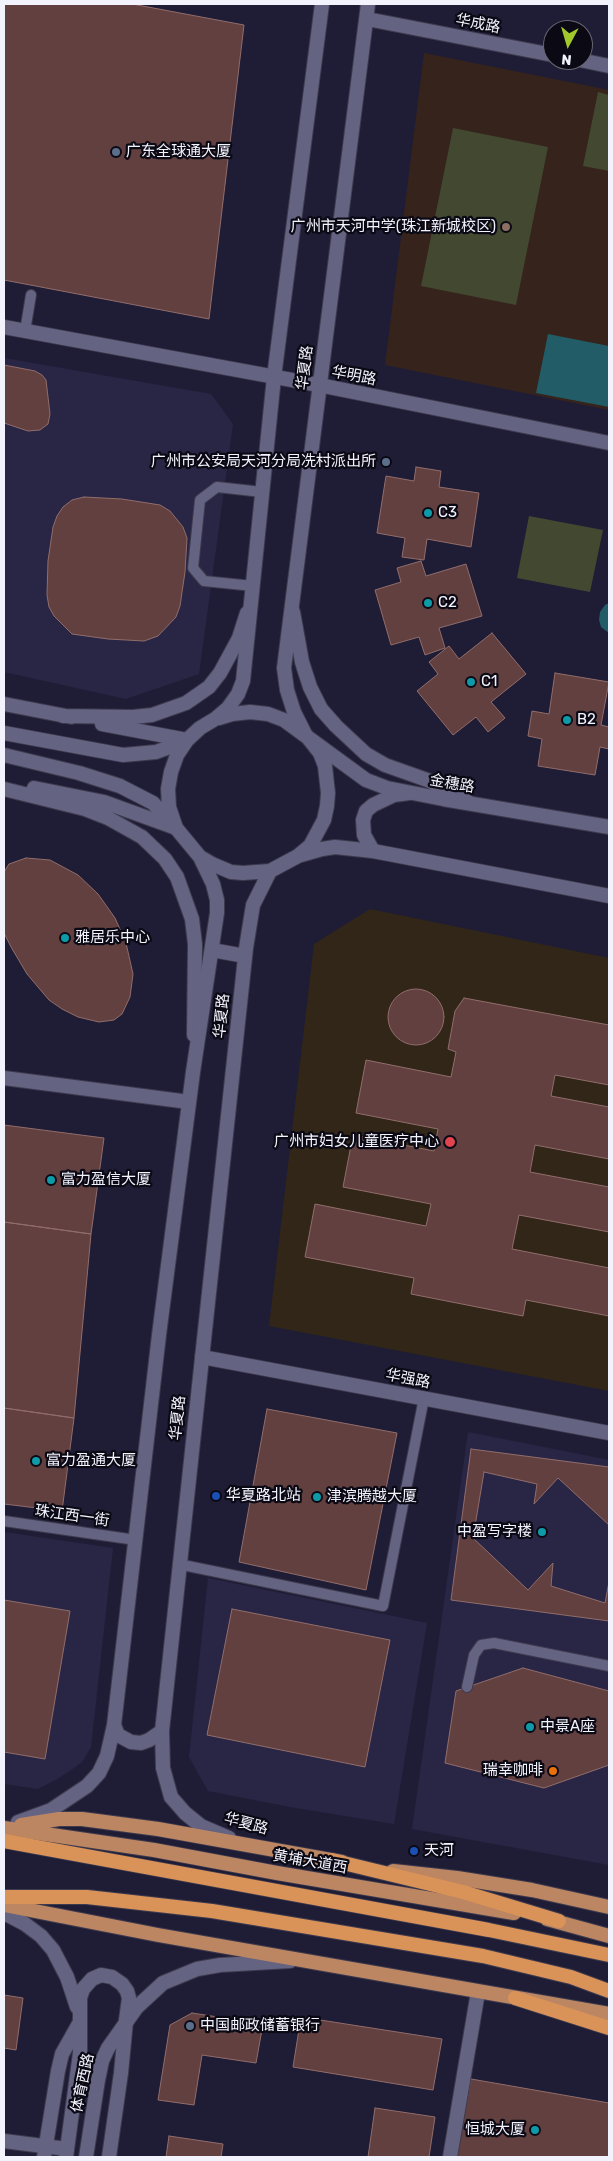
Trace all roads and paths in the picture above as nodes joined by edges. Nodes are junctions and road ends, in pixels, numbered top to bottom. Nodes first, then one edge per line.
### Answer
1 (322, 4) edge
2 (368, 4) edge
3 (367, 19) junction
4 (543, 53) edge
5 (593, 63) edge
6 (609, 66) edge
7 (31, 295) dead end
8 (4, 327) edge
9 (25, 331) junction
10 (274, 377) junction
11 (319, 385) junction
12 (609, 443) edge
13 (262, 492) junction
14 (253, 586) junction
15 (251, 601) junction
16 (291, 603) junction
17 (4, 704) edge
18 (64, 716) junction
19 (215, 719) junction
20 (4, 733) edge
21 (305, 734) junction
22 (187, 740) junction
23 (4, 756) edge
24 (4, 783) edge
25 (4, 789) edge
26 (410, 793) junction
27 (471, 804) junction
28 (609, 827) edge
29 (176, 828) junction
30 (373, 851) junction
31 (298, 856) junction
32 (200, 857) junction
33 (270, 871) junction
34 (609, 896) edge
35 (212, 950) junction
36 (245, 956) junction
37 (193, 1072) junction
38 (4, 1078) edge
39 (189, 1102) junction
40 (202, 1356) junction
41 (424, 1398) junction
42 (609, 1433) edge
43 (4, 1521) edge
44 (136, 1540) junction
45 (178, 1564) junction
46 (609, 1666) edge
47 (467, 1687) dead end
48 (114, 1725) junction
49 (162, 1731) junction
50 (4, 1828) edge
51 (4, 1841) edge
52 (331, 1860) junction
53 (4, 1897) edge
54 (4, 1905) edge
55 (609, 1907) edge
56 (4, 1913) edge
57 (559, 1922) junction
58 (609, 1936) edge
59 (609, 1955) edge
60 (300, 1960) junction
61 (609, 1991) edge
62 (478, 1992) junction
63 (515, 1998) junction
64 (609, 2014) edge
65 (126, 2021) junction
66 (80, 2022) junction
67 (609, 2028) edge
68 (4, 2141) edge
69 (44, 2151) edge
70 (66, 2153) edge
71 (86, 2157) edge
72 (109, 2157) edge
73 (450, 2157) edge

1 - 10 main road, 华夏路
2 - 3 main road, 华夏路
3 - 4 main road, 华成路
3 - 11 main road, 华夏路
5 - 6 main road
7 - 9 lane
8 - 9 main road, 华明路
9 - 10 main road, 华明路
10 - 11 main road, 华明路
10 - 13 main road, 华夏路
11 - 12 main road, 华明路
11 - 16 main road, 华夏路
13 - 14 main road, 华夏路
13 - 14 lane
14 - 15 main road, 华夏路
15 - 18 main road
15 - 19 main road, 华夏路
16 - 21 main road, 华夏路
16 - 27 main road
17 - 18 main road
18 - 22 main road
19 - 21 main road, 华夏路
19 - 22 main road, 华夏路
20 - 22 main road
21 - 26 main road, 金穗路
21 - 31 main road, 华夏路
22 - 29 main road, 华夏路
23 - 29 main road
24 - 29 main road
25 - 37 main road
26 - 27 main road, 金穗路
26 - 30 main road
27 - 28 main road, 金穗路
29 - 32 main road, 华夏路
30 - 31 main road
30 - 34 main road
31 - 33 main road, 华夏路
32 - 33 main road, 华夏路
32 - 35 main road, 华夏路
33 - 36 main road, 华夏路
35 - 36 main road
35 - 37 main road, 华夏路
36 - 40 main road, 华夏路
37 - 39 main road, 华夏路
38 - 39 main road
39 - 44 main road, 华夏路
40 - 41 main road, 华强路
40 - 45 main road, 华夏路
41 - 42 main road, 华强路
41 - 45 lane
43 - 44 lane, 珠江西一街
44 - 48 main road, 华夏路
45 - 49 main road, 华夏路
46 - 47 lane
48 - 49 main road
48 - 50 main road, 华夏路
49 - 52 main road, 华夏路
50 - 52 main road
50 - 57 main road, 黄埔大道西
51 - 59 highway
52 - 55 main road
52 - 57 highway
53 - 61 highway
54 - 60 main road
56 - 66 main road
57 - 58 main road, 黄埔大道西
60 - 62 main road
60 - 65 main road, 体育西路
62 - 63 main road
62 - 73 main road
63 - 64 main road
63 - 67 highway
65 - 66 main road
65 - 71 main road, 体育西路
65 - 72 main road
66 - 69 main road
66 - 70 main road, 体育西路
68 - 69 main road
69 - 70 main road

